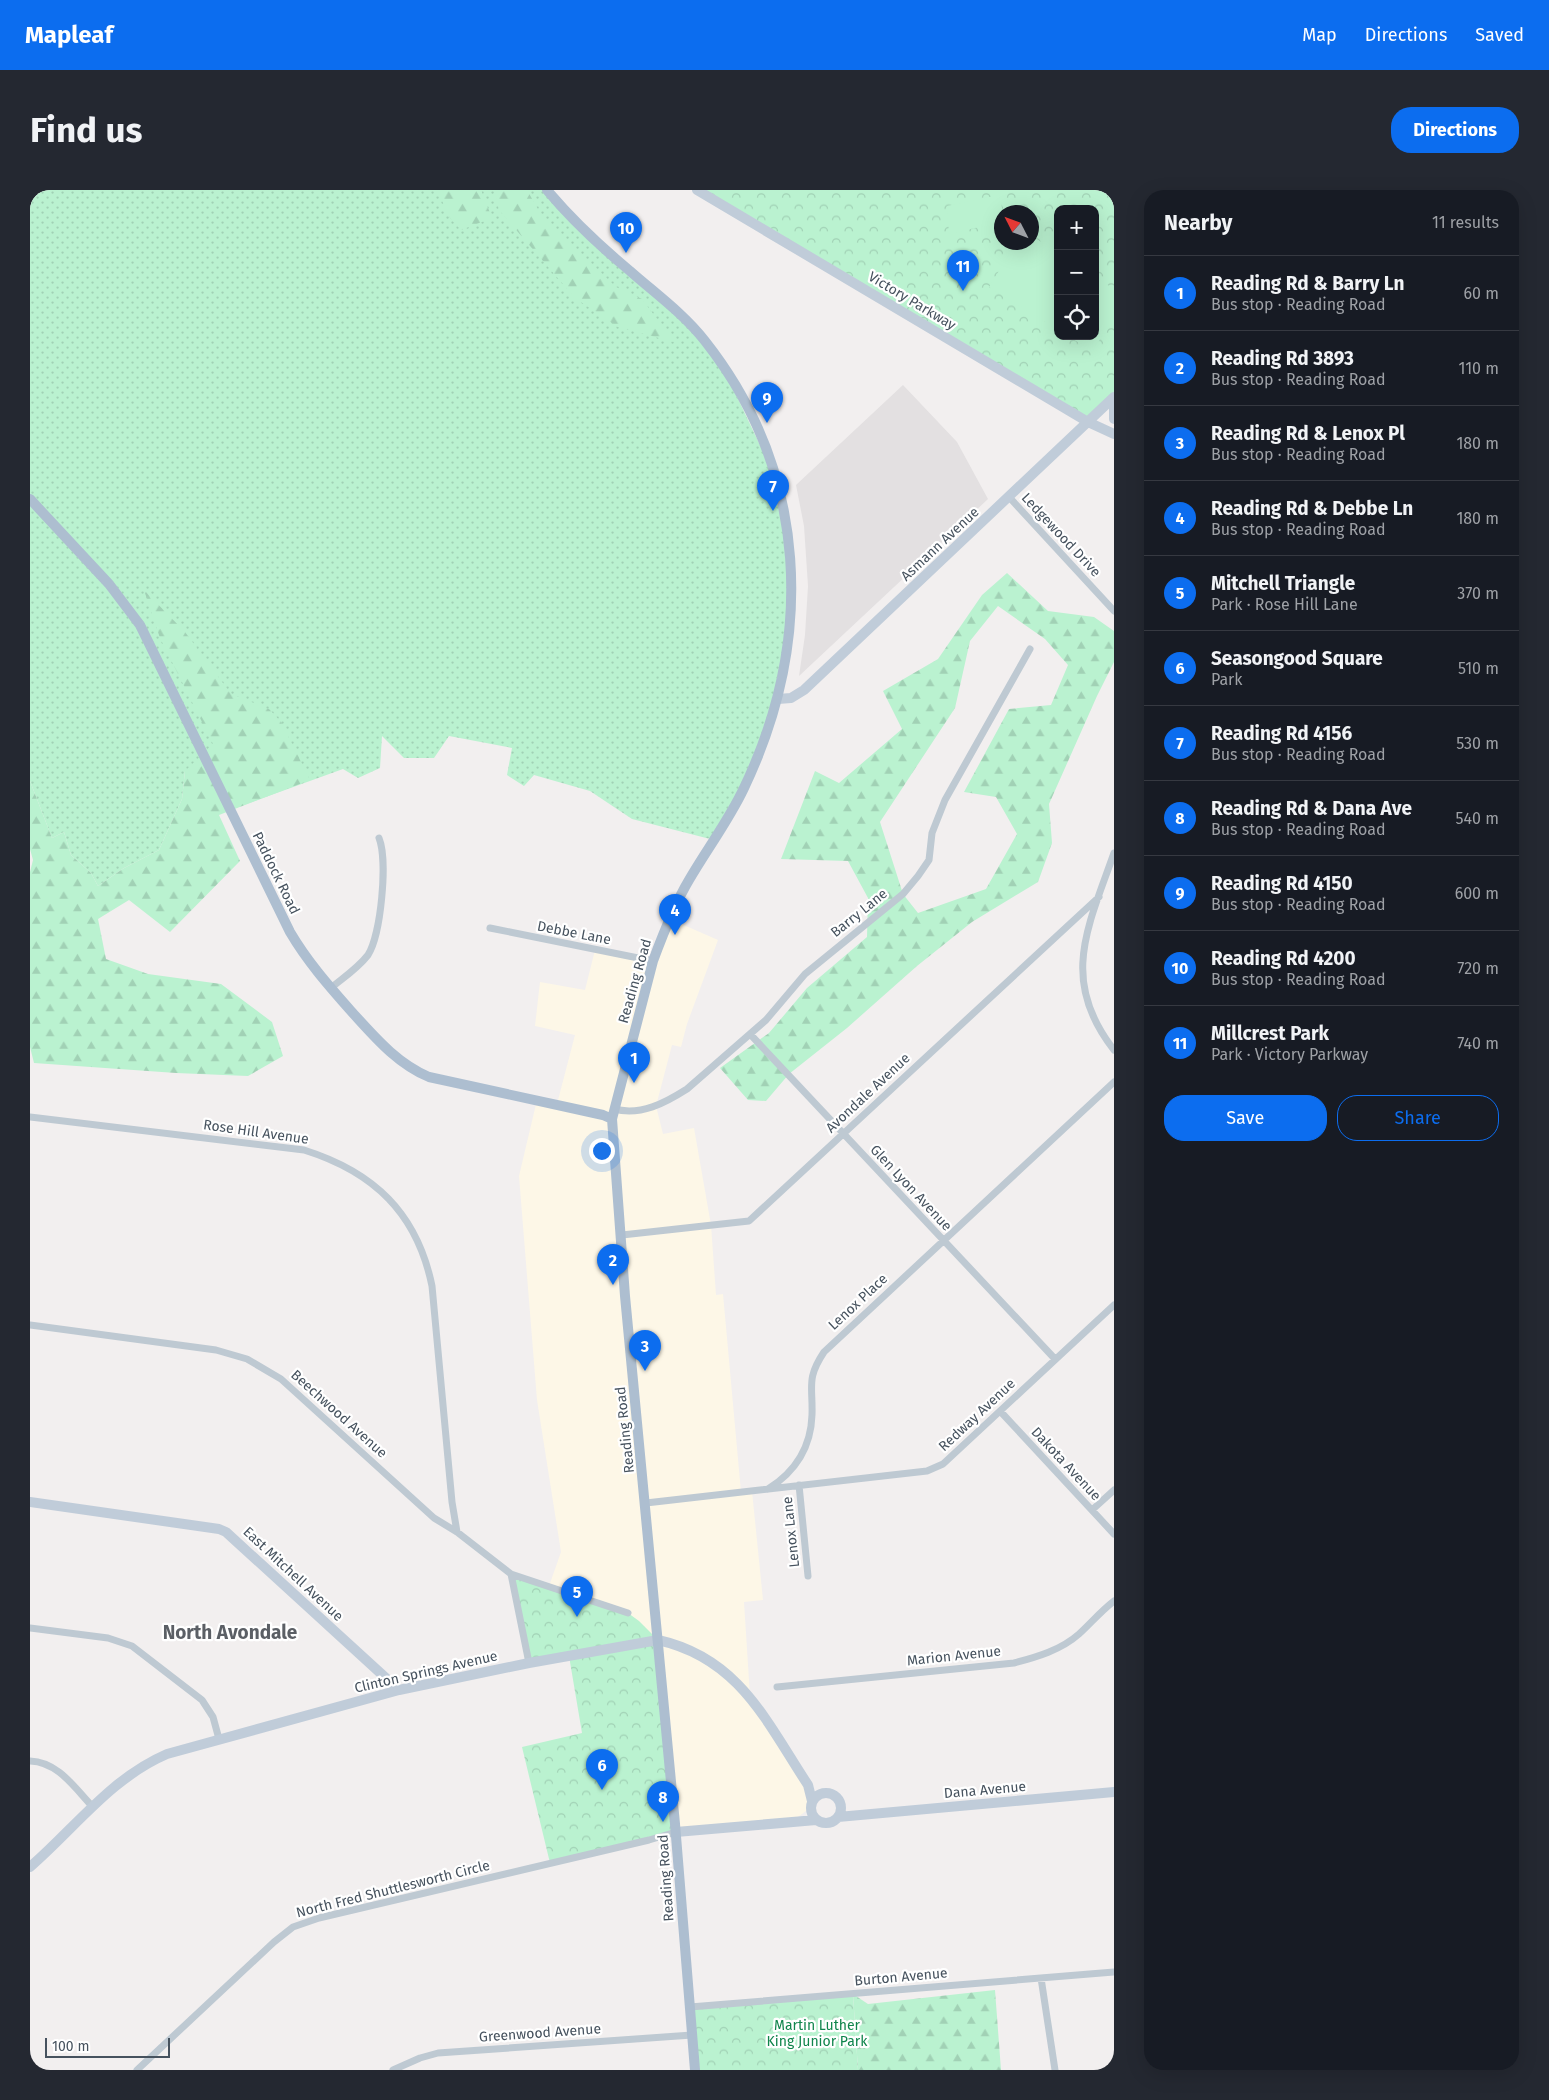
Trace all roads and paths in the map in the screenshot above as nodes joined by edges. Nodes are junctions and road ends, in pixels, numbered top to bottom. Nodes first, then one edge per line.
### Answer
1 (547, 190) edge
2 (697, 190) edge
3 (1114, 397) edge
4 (1114, 406) edge
5 (1114, 419) edge
6 (1088, 422) junction
7 (1114, 434) edge
8 (1009, 497) junction
9 (30, 499) edge
10 (1114, 611) edge
11 (1030, 649) dead end
12 (778, 699) junction
13 (379, 838) dead end
14 (1114, 853) edge
15 (1099, 897) junction
16 (490, 928) dead end
17 (652, 961) junction
18 (331, 988) junction
19 (750, 1034) junction
20 (1114, 1050) edge
21 (1114, 1082) edge
22 (613, 1114) junction
23 (30, 1117) edge
24 (843, 1133) junction
25 (622, 1234) junction
26 (943, 1240) junction
27 (1114, 1305) edge
28 (30, 1325) edge
29 (1055, 1359) junction
30 (1000, 1412) junction
31 (799, 1486) junction
32 (768, 1489) junction
33 (1114, 1490) edge
34 (30, 1502) edge
35 (646, 1502) junction
36 (1092, 1510) junction
37 (456, 1532) junction
38 (1114, 1534) edge
39 (511, 1574) junction
40 (808, 1576) dead end
41 (1114, 1601) edge
42 (628, 1613) dead end
43 (30, 1628) edge
44 (658, 1640) junction
45 (529, 1663) junction
46 (777, 1687) dead end
47 (398, 1690) junction
48 (219, 1740) junction
49 (30, 1761) edge
50 (808, 1785) junction
51 (1114, 1792) edge
52 (822, 1793) junction
53 (811, 1804) junction
54 (841, 1804) junction
55 (92, 1806) junction
56 (858, 1815) junction
57 (838, 1817) junction
58 (816, 1820) junction
59 (792, 1821) junction
60 (676, 1832) junction
61 (30, 1867) edge
62 (1114, 1972) edge
63 (1041, 1978) junction
64 (690, 2007) junction
65 (692, 2035) junction
66 (137, 2070) edge
67 (394, 2070) edge
68 (695, 2070) edge
69 (1055, 2070) edge

1 - 12 main road, Reading Road
2 - 6 street, Victory Parkway
3 - 6 street, Asmann Avenue
4 - 5 street
6 - 7 street, Victory Parkway
6 - 8 street, Asmann Avenue
8 - 10 street, Ledgewood Drive
8 - 12 street, Asmann Avenue
9 - 18 main road, Paddock Road
11 - 19 street, Barry Lane
12 - 17 main road, Reading Road
13 - 18 street
14 - 15 street
15 - 20 street
15 - 24 street, Avondale Avenue
16 - 17 street, Debbe Lane
17 - 22 main road, Reading Road
18 - 22 main road, Paddock Road
19 - 22 street, Barry Lane
19 - 24 street, Glen Lyon Avenue
21 - 26 street, Lenox Place
22 - 25 main road, Reading Road
23 - 37 street, Rose Hill Avenue
24 - 25 street, Avondale Avenue
24 - 26 street, Glen Lyon Avenue
25 - 35 main road, Reading Road
26 - 29 street, Glen Lyon Avenue
26 - 32 street, Lenox Place
27 - 29 street, Redway Avenue
28 - 37 street, Beechwood Avenue
29 - 30 street, Redway Avenue
30 - 31 street, Redway Avenue
30 - 36 street, Dakota Avenue
31 - 32 street, Redway Avenue
31 - 40 street, Lenox Lane
32 - 35 street
33 - 36 street
34 - 47 street, East Mitchell Avenue
35 - 44 main road, Reading Road
36 - 38 street, Dakota Avenue
37 - 39 street, Beechwood Avenue
39 - 42 street, Beechwood Avenue
39 - 45 street
41 - 46 street, Marion Avenue
43 - 48 street
44 - 45 street, Clinton Springs Avenue
44 - 50 street, Clinton Springs Avenue
44 - 60 main road, Reading Road
45 - 47 street, Clinton Springs Avenue
47 - 48 street, Clinton Springs Avenue
48 - 55 street, Clinton Springs Avenue
49 - 55 street
50 - 52 street, Clinton Springs Avenue
50 - 53 street, Clinton Springs Avenue
51 - 56 street, Dana Avenue
52 - 53 street
52 - 54 street
53 - 58 street
53 - 59 street
54 - 56 street
54 - 57 street
55 - 61 street, Clinton Springs Avenue
56 - 57 street, Dana Avenue
57 - 58 street
58 - 59 street
59 - 60 street
60 - 64 main road, Reading Road
60 - 66 street, North Fred Shuttlesworth Circle
62 - 63 street, Burton Avenue
63 - 64 street, Burton Avenue
63 - 69 street
64 - 65 main road, Reading Road
65 - 67 street, Greenwood Avenue
65 - 68 main road, Reading Road

